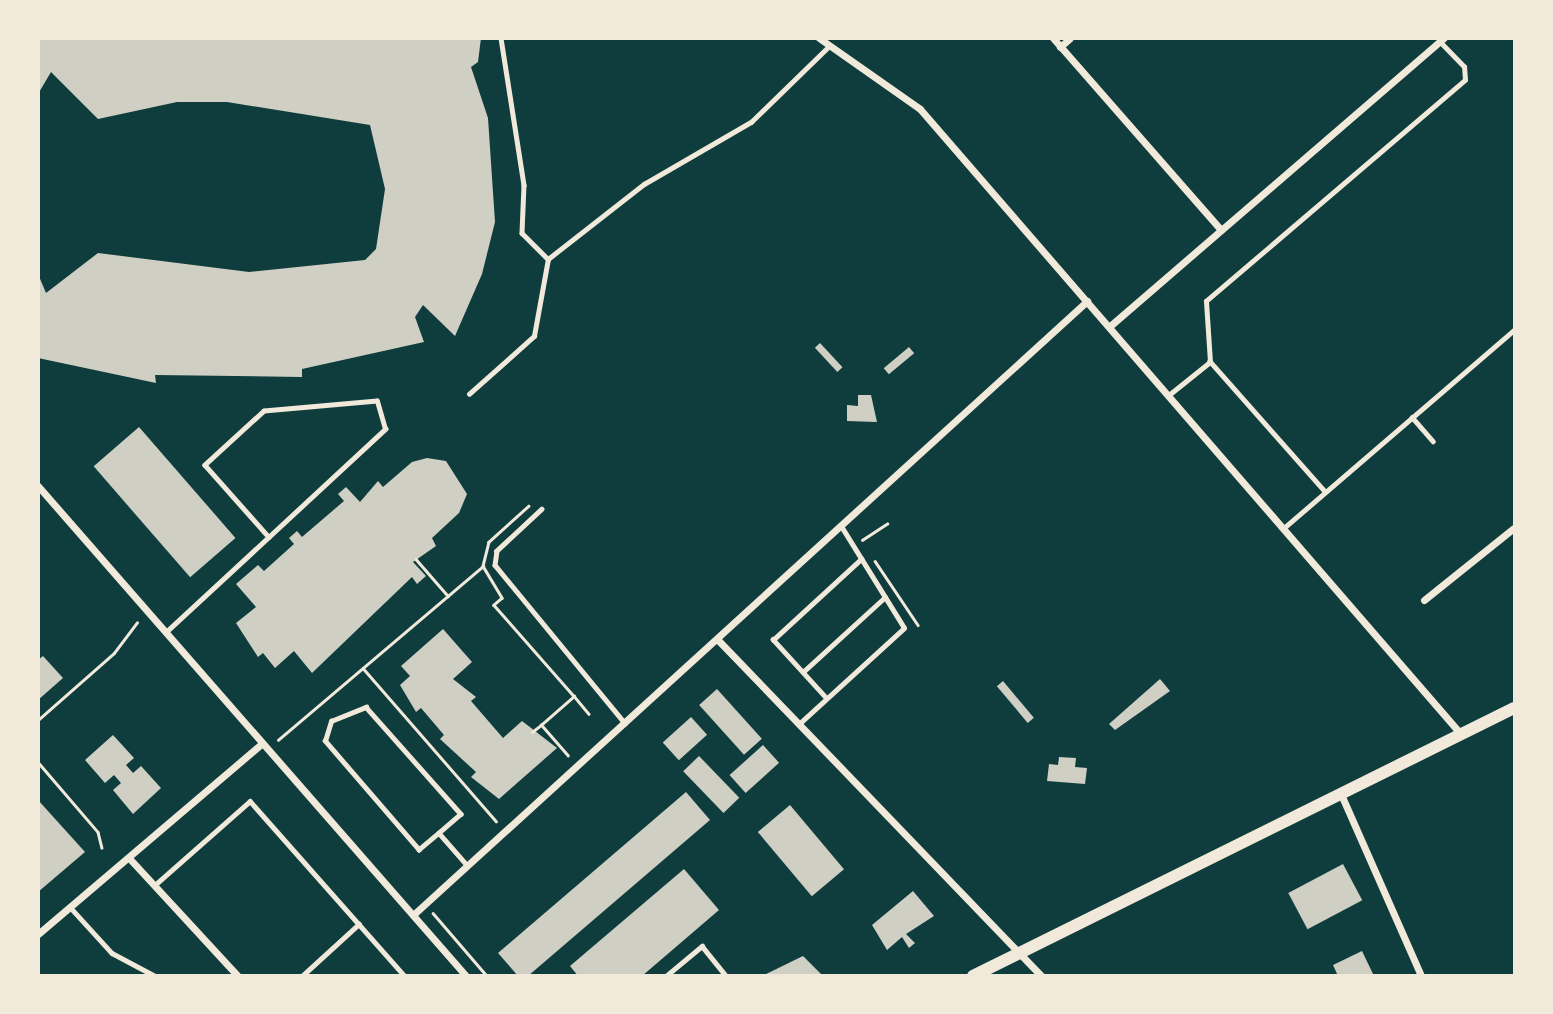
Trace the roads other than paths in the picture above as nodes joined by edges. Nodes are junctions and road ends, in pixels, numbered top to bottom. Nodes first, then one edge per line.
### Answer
1 (501, 38) edge
2 (819, 38) edge
3 (1053, 38) edge
4 (1070, 38) edge
5 (1442, 40) edge
6 (828, 47) junction
7 (1060, 47) junction
8 (1221, 230) junction
9 (548, 258) junction
10 (1087, 301) junction
11 (1110, 326) junction
12 (1514, 330) edge
13 (1210, 362) junction
14 (469, 394) dead end
15 (1170, 394) junction
16 (1412, 417) junction
17 (1433, 442) dead end
18 (38, 486) edge
19 (1325, 492) junction
20 (542, 509) dead end
21 (842, 527) junction
22 (1285, 527) junction
23 (1514, 528) edge
24 (269, 537) junction
25 (861, 559) junction
26 (885, 597) junction
27 (1424, 600) dead end
28 (166, 633) junction
29 (718, 640) junction
30 (803, 672) junction
31 (827, 698) junction
32 (1514, 708) edge
33 (626, 723) junction
34 (798, 724) junction
35 (1460, 733) junction
36 (261, 744) junction
37 (1340, 791) junction
38 (439, 833) junction
39 (128, 858) junction
40 (468, 865) junction
41 (156, 884) junction
42 (69, 906) junction
43 (413, 915) junction
44 (359, 924) junction
45 (38, 934) edge
46 (1022, 952) junction
47 (155, 975) edge
48 (237, 975) edge
49 (302, 975) edge
50 (405, 975) edge
51 (466, 975) edge
52 (666, 975) edge
53 (726, 975) edge
54 (973, 975) edge
55 (1041, 975) edge
56 (1421, 975) edge

1 - 9 lane
2 - 6 street
3 - 7 street
4 - 7 street
5 - 8 street
5 - 13 lane
6 - 9 lane
6 - 10 street
7 - 8 street
8 - 11 street
9 - 14 lane
10 - 11 street
10 - 21 street
11 - 15 street
12 - 16 lane
13 - 15 lane
13 - 19 lane
15 - 22 street
16 - 17 lane
16 - 19 lane
18 - 28 street
19 - 22 lane
20 - 33 lane
21 - 25 lane
21 - 29 street
22 - 35 street
23 - 27 street
24 - 24 lane
24 - 28 lane
25 - 26 lane
25 - 30 lane
26 - 30 lane
26 - 31 lane
28 - 36 street
29 - 33 street
29 - 34 street
30 - 31 lane
31 - 34 lane
32 - 35 main road
33 - 40 street
34 - 46 street
35 - 37 main road
36 - 39 street
36 - 43 street
37 - 46 main road
37 - 56 street
38 - 38 lane
38 - 40 lane
39 - 41 street
39 - 42 street
40 - 43 street
41 - 44 lane
41 - 48 street
42 - 45 street
42 - 47 lane
43 - 51 street
44 - 49 lane
44 - 50 lane
46 - 54 main road
46 - 55 street
52 - 53 lane

